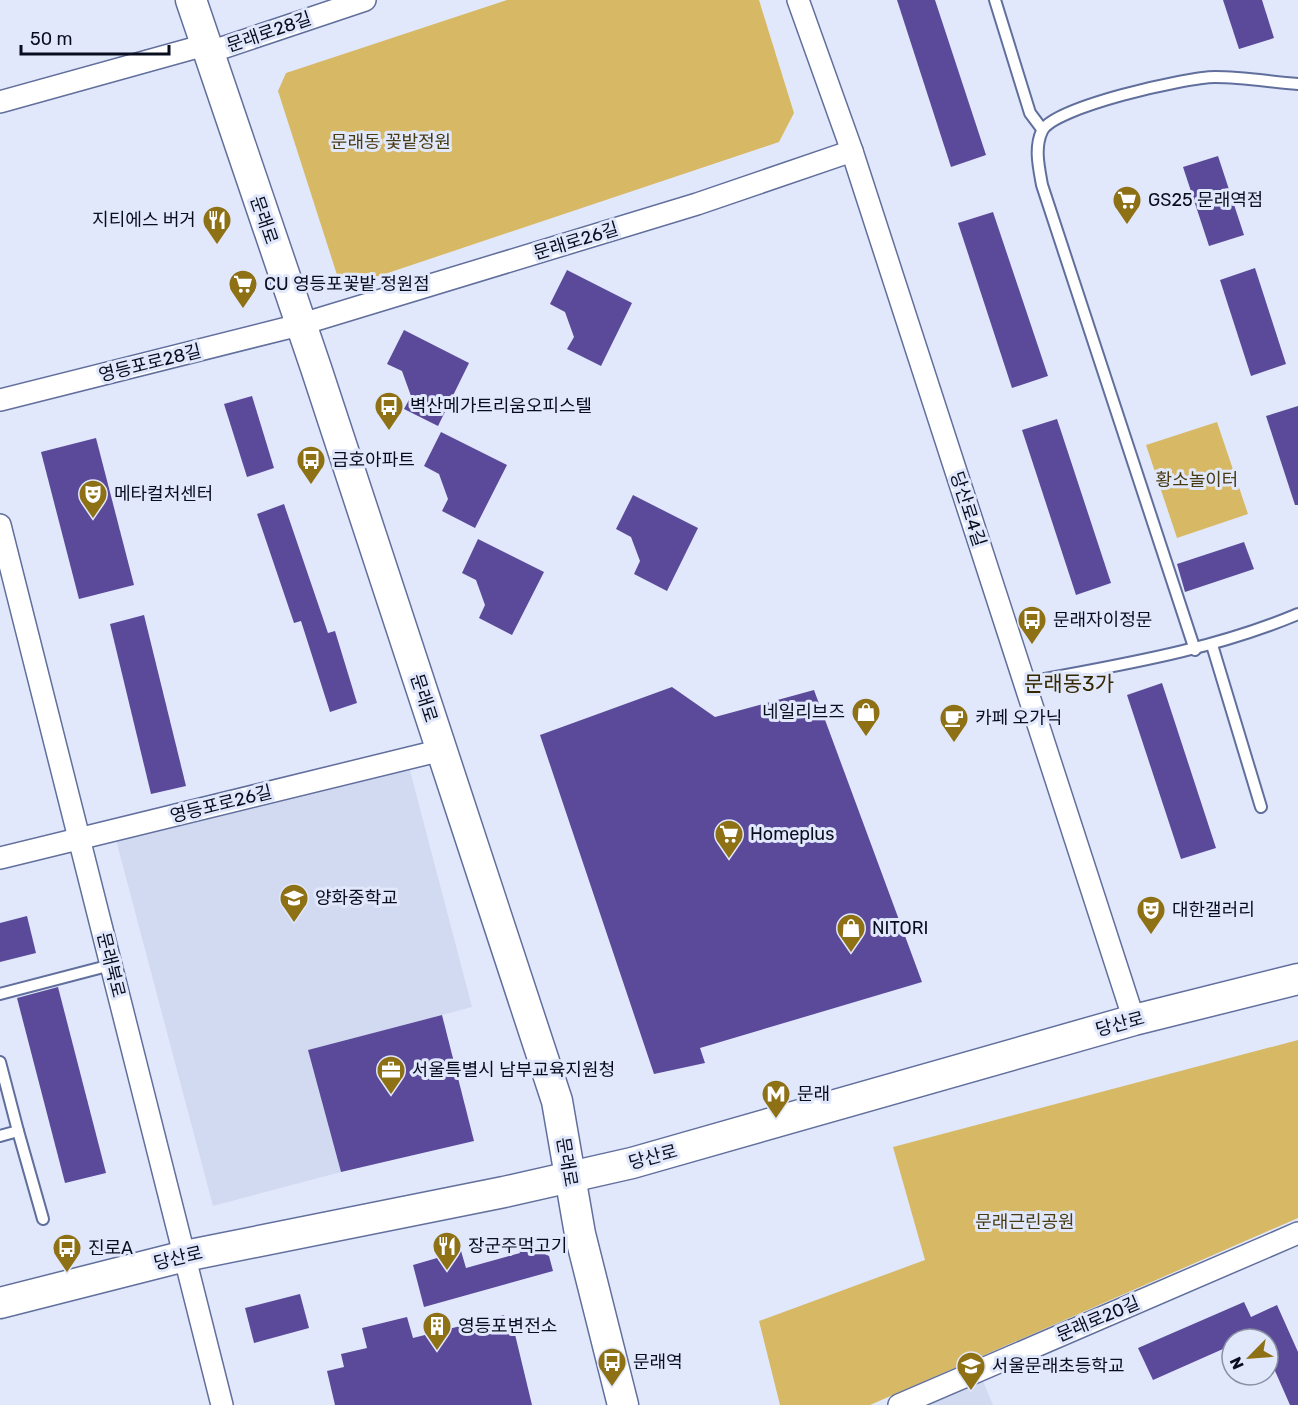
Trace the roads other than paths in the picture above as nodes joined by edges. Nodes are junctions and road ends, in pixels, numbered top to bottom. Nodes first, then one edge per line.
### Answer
1 (191, 0) edge
2 (365, 0) edge
3 (798, 0) edge
4 (995, 0) edge
5 (206, 49) junction
6 (1298, 84) edge
7 (0, 102) edge
8 (1042, 129) junction
9 (852, 151) junction
10 (299, 325) junction
11 (0, 400) edge
12 (0, 525) edge
13 (1298, 614) edge
14 (1212, 645) junction
15 (1194, 650) junction
16 (1024, 683) junction
17 (442, 750) junction
18 (1261, 807) dead end
19 (79, 838) junction
20 (0, 858) edge
21 (111, 964) junction
22 (1298, 979) edge
23 (0, 994) edge
24 (1134, 1020) junction
25 (0, 1062) edge
26 (18, 1131) junction
27 (0, 1136) edge
28 (570, 1178) junction
29 (43, 1219) dead end
30 (1298, 1233) edge
31 (185, 1256) junction
32 (0, 1303) edge
33 (222, 1405) edge
34 (623, 1405) edge
35 (899, 1405) edge

1 - 5 street, 문래로
2 - 5 street, 문래로28길
3 - 9 street, 당산로4길
4 - 8 lane
5 - 7 street, 문래로28길
5 - 10 street, 문래로
6 - 8 lane
8 - 15 lane
9 - 10 street, 문래로26길
9 - 16 street, 당산로4길
10 - 11 street, 영등포로28길
10 - 17 street, 문래로
12 - 19 street, 문래북로
13 - 14 lane
14 - 15 lane
14 - 18 lane
15 - 16 lane
16 - 24 street, 당산로4길
17 - 19 street, 영등포로26길
17 - 28 street, 문래로
19 - 20 street, 영등포로26길
19 - 21 street, 문래북로
21 - 23 lane
21 - 31 street, 문래북로
22 - 24 street, 당산로
24 - 28 street, 당산로
25 - 26 lane
26 - 27 lane
26 - 29 lane
28 - 31 street, 당산로
28 - 34 street, 문래로
30 - 35 street, 문래로20길
31 - 32 street, 당산로
31 - 33 street, 문래북로

